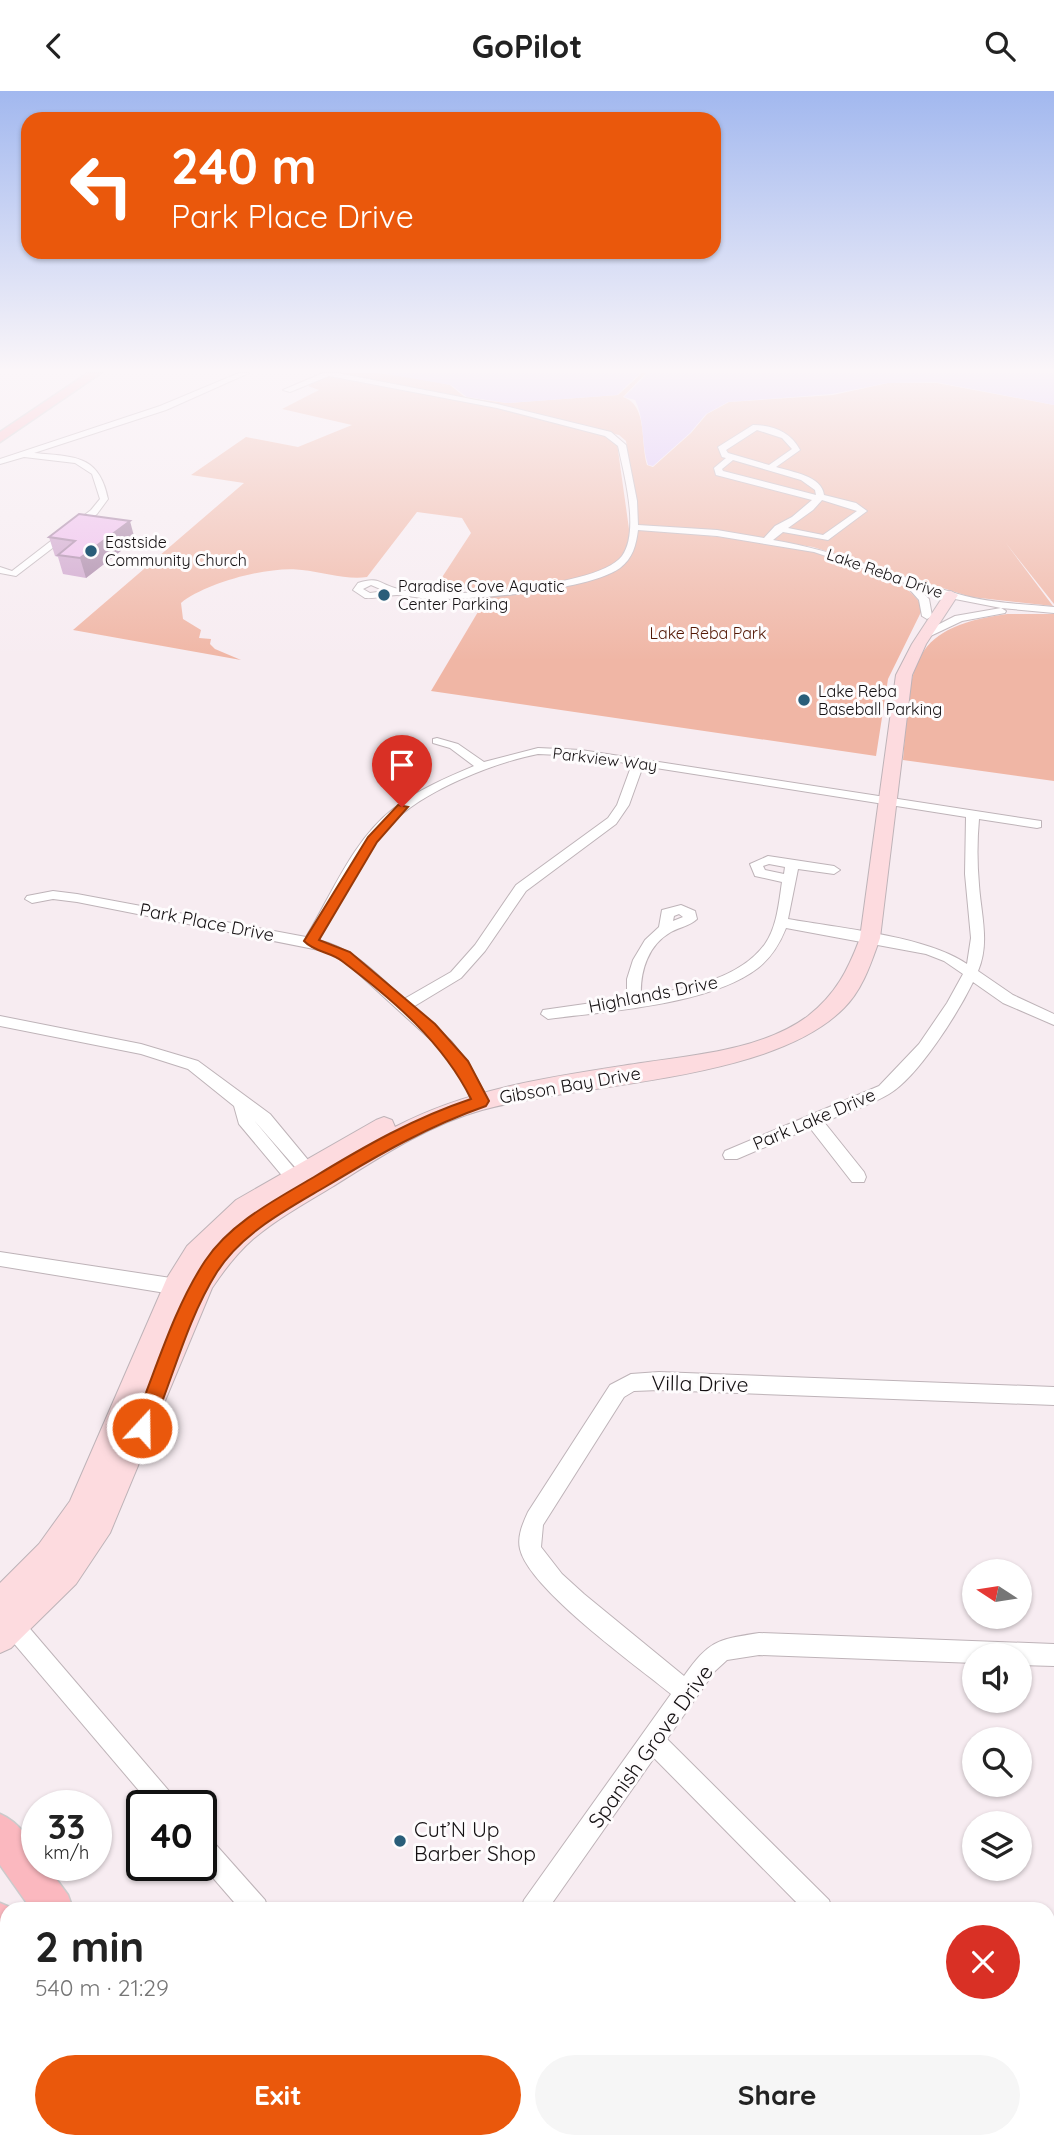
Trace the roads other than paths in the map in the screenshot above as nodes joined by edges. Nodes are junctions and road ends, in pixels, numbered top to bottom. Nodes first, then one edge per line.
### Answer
1 (93, 469) edge
2 (626, 469) edge
3 (718, 469) edge
4 (774, 469) edge
5 (819, 498) junction
6 (632, 511) junction
7 (633, 527) junction
8 (778, 528) junction
9 (677, 529) junction
10 (767, 541) junction
11 (631, 546) junction
12 (0, 571) edge
13 (896, 576) junction
14 (395, 592) dead end
15 (947, 594) junction
16 (1035, 608) junction
17 (1054, 610) edge
18 (926, 626) junction
19 (437, 741) dead end
20 (639, 762) junction
21 (484, 768) junction
22 (881, 799) junction
23 (973, 813) junction
24 (1037, 824) dead end
25 (792, 863) junction
26 (834, 870) dead end
27 (789, 879) junction
28 (32, 899) dead end
29 (779, 926) junction
30 (666, 929) dead end
31 (311, 941) junction
32 (863, 941) junction
33 (969, 974) junction
34 (634, 1000) junction
35 (403, 1007) junction
36 (548, 1014) dead end
37 (1054, 1020) edge
38 (0, 1021) edge
39 (474, 1098) junction
40 (813, 1120) junction
41 (731, 1155) dead end
42 (858, 1177) dead end
43 (306, 1180) junction
44 (0, 1259) edge
45 (187, 1288) junction
46 (1054, 1395) edge
47 (0, 1605) edge
48 (4, 1625) edge
49 (1054, 1655) edge
50 (686, 1692) junction
51 (652, 1740) junction
52 (153, 1790) edge
53 (0, 1833) edge
54 (217, 1864) edge
55 (49, 1902) edge
56 (250, 1902) edge
57 (538, 1902) edge
58 (813, 1902) edge

1 - 12 street
2 - 6 street
3 - 5 street
4 - 5 street
5 - 8 street
5 - 8 street
6 - 7 street
6 - 9 street
7 - 9 street, Lake Reba Drive
7 - 11 street
8 - 10 street
9 - 10 street, Lake Reba Drive
9 - 11 street
10 - 13 street, Lake Reba Drive
11 - 14 street
13 - 15 street, Lake Reba Drive
13 - 18 street
15 - 16 street, Lake Reba Drive
15 - 18 street, Gibson Bay Drive
16 - 17 street, Lake Reba Drive
16 - 18 street
18 - 22 street, Gibson Bay Drive
19 - 21 street
20 - 21 street, Parkview Way
20 - 22 street, Parkview Way
20 - 35 street
21 - 31 street, Parkview Way
22 - 23 street, Parkview Way
22 - 32 street, Gibson Bay Drive
23 - 24 street, Parkview Way
23 - 33 street, Park Lake Drive
25 - 26 street
25 - 27 street, Highlands Drive
25 - 27 street
27 - 29 street, Highlands Drive
28 - 31 street, Park Place Drive
29 - 32 street
29 - 34 street, Highlands Drive
30 - 34 street
31 - 35 street, Park Place Drive
32 - 33 street
32 - 39 street, Gibson Bay Drive
33 - 37 street
33 - 40 street, Park Lake Drive
34 - 36 street, Highlands Drive
35 - 39 street, Park Place Drive
38 - 43 street
39 - 43 street, Gibson Bay Drive
40 - 41 street, Park Lake Drive
40 - 42 street
43 - 45 street, Gibson Bay Drive
44 - 45 street
45 - 47 street, Gibson Bay Drive
45 - 48 street, Gibson Bay Drive
46 - 50 street, Villa Drive
48 - 52 street
49 - 50 street, Spanish Grove Drive
50 - 51 street, Spanish Grove Drive
51 - 57 street, Spanish Grove Drive
51 - 58 street
53 - 55 main road
54 - 56 street

